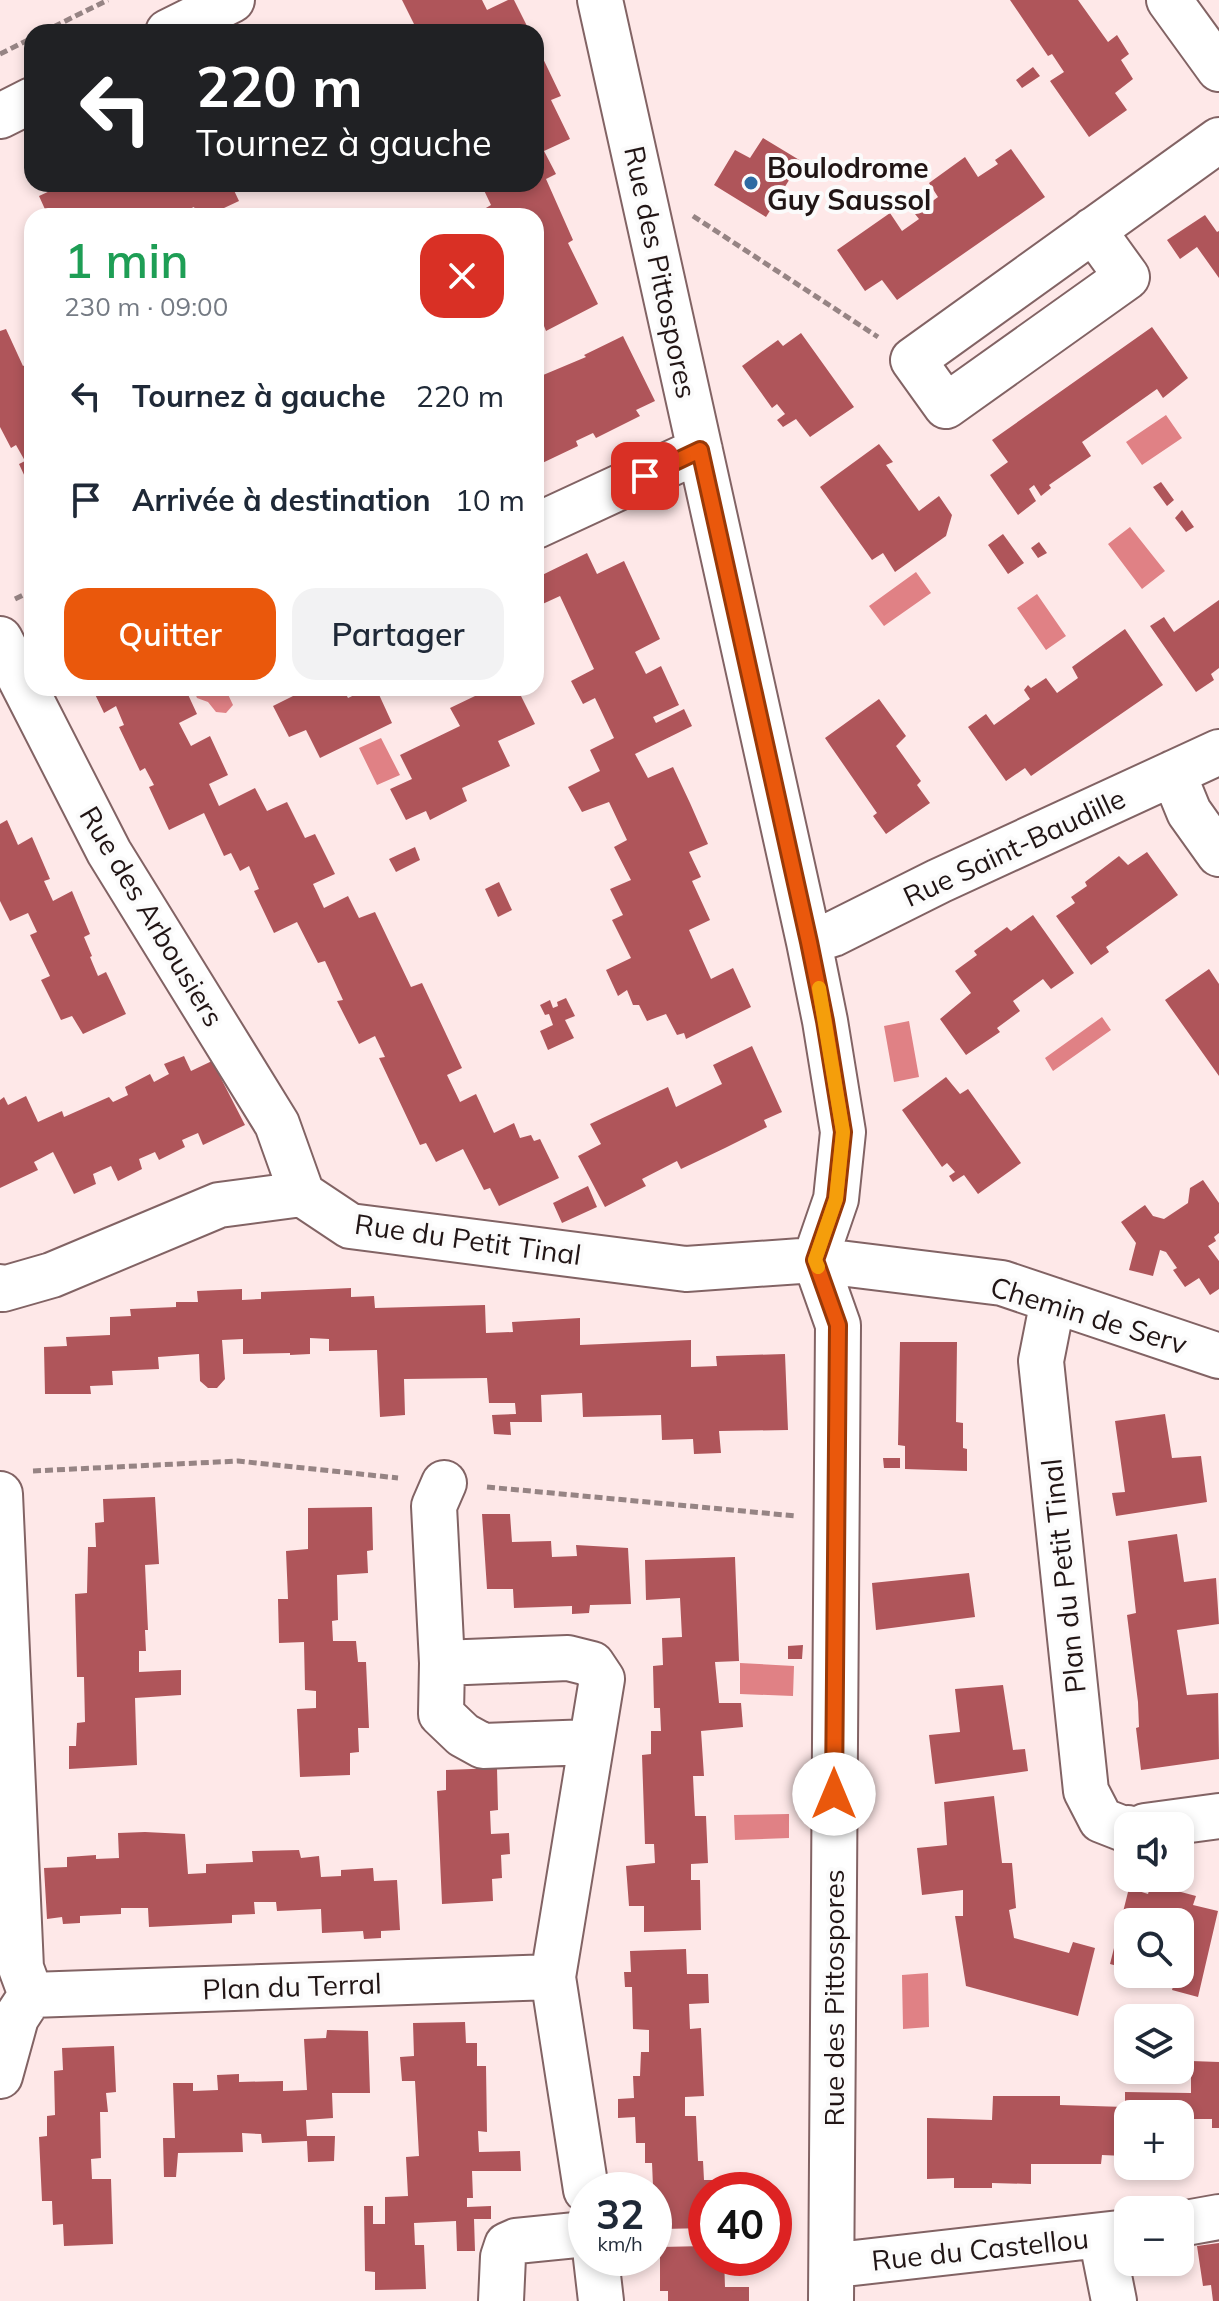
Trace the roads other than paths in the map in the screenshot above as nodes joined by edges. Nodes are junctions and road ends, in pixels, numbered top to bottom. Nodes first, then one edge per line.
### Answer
1 (232, 0) edge
2 (600, 0) edge
3 (1169, 0) edge
4 (184, 24) edge
5 (1219, 69) edge
6 (24, 104) edge
7 (0, 116) edge
8 (1219, 140) edge
9 (1093, 230) junction
10 (700, 450) junction
11 (544, 522) edge
12 (0, 639) edge
13 (24, 686) edge
14 (29, 696) edge
15 (1219, 752) edge
16 (1173, 773) junction
17 (1219, 854) edge
18 (809, 942) junction
19 (302, 1194) junction
20 (815, 1260) junction
21 (1, 1292) edge
22 (1053, 1300) junction
23 (1219, 1356) edge
24 (16, 1482) edge
25 (444, 1483) road end
26 (442, 1663) junction
27 (5, 1683) edge
28 (591, 1742) junction
29 (1219, 1816) edge
30 (1194, 1819) edge
31 (1114, 1825) edge
32 (553, 1977) junction
33 (31, 1995) junction
34 (0, 2076) edge
35 (583, 2172) edge
36 (1219, 2217) edge
37 (1194, 2221) edge
38 (1114, 2234) edge
39 (568, 2236) edge
40 (598, 2276) edge
41 (1114, 2276) edge
42 (832, 2281) edge
43 (501, 2301) edge
44 (601, 2301) edge
45 (1114, 2301) edge

1 - 4 street
2 - 10 street, Rue des Pittospores
3 - 5 street
6 - 7 street
8 - 9 street
9 - 9 street
10 - 11 street
10 - 18 street, Rue des Pittospores
12 - 13 street, Rue des Arbousiers
14 - 19 street, Rue des Arbousiers
15 - 16 street, Rue Saint-Baudille
16 - 17 street
16 - 18 street, Rue Saint-Baudille
18 - 20 street, Rue des Pittospores
19 - 20 street, Rue du Petit Tinal
19 - 21 street
20 - 22 street, Chemin de Serv
20 - 42 street, Rue des Pittospores
22 - 23 street, Chemin de Serv
22 - 31 street, Plan du Petit Tinal
24 - 27 street
25 - 26 street
26 - 28 street
26 - 28 street
27 - 33 street
28 - 32 street
29 - 30 street
32 - 33 street, Plan du Terral
32 - 35 street
33 - 34 street
36 - 37 street
38 - 42 street, Rue du Castellou
39 - 43 street
40 - 44 street
41 - 45 street

